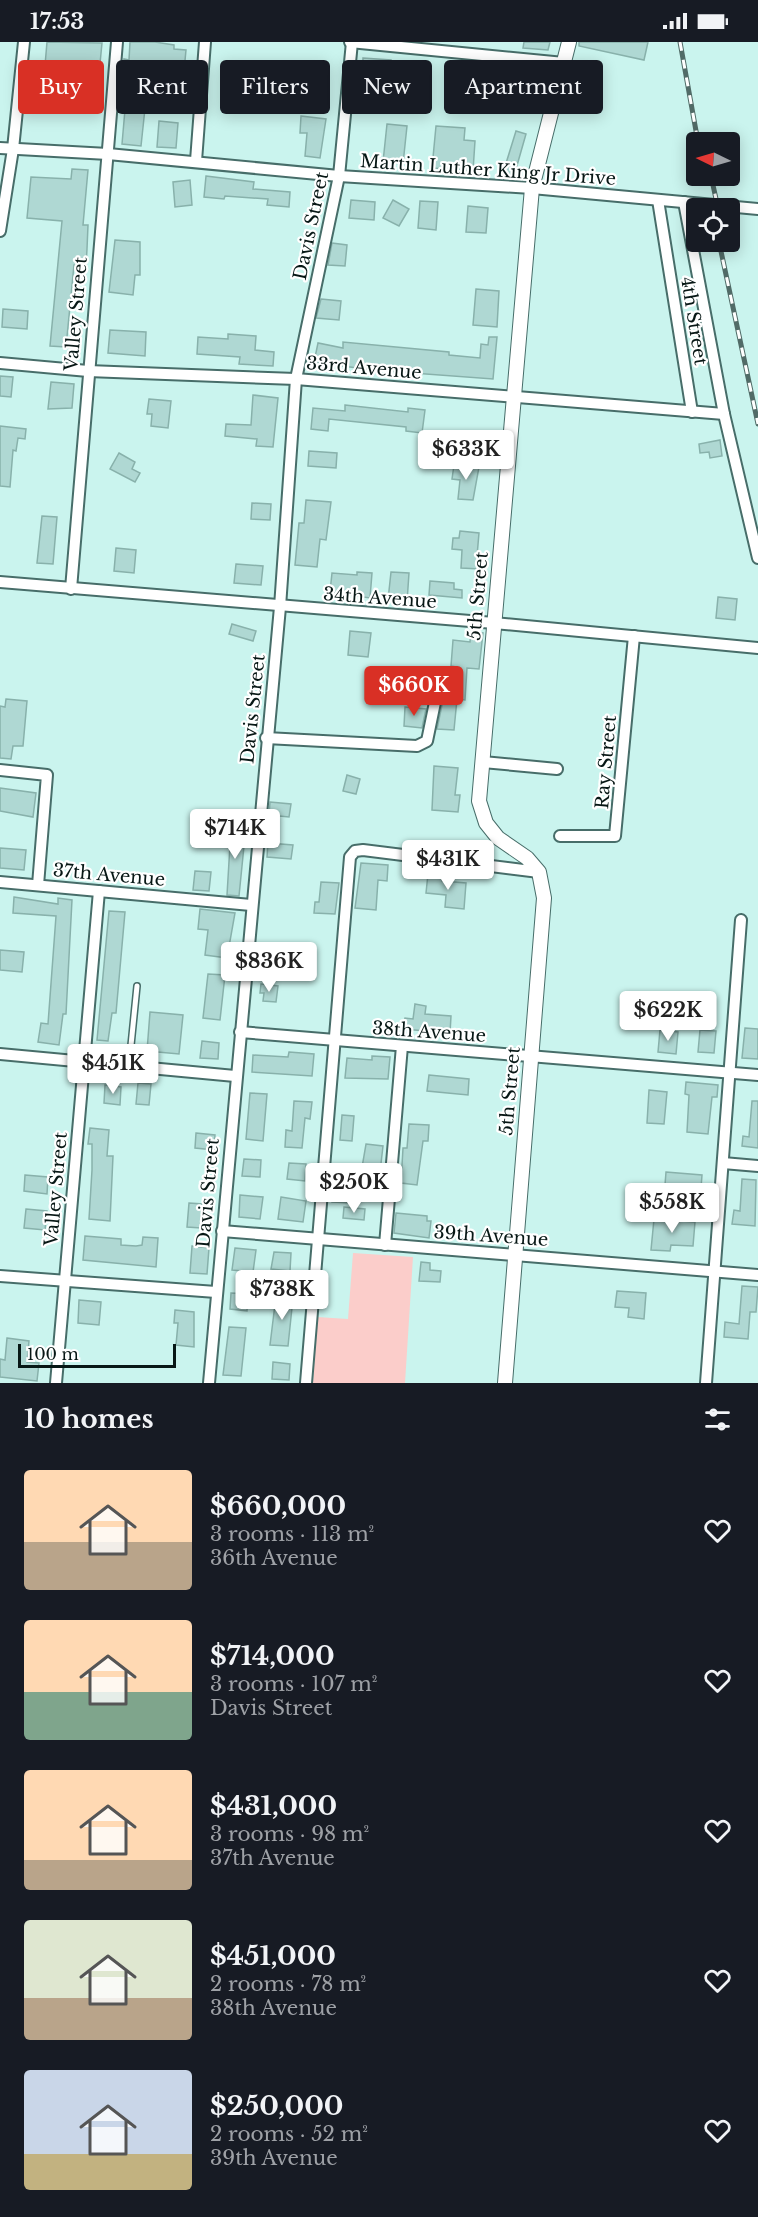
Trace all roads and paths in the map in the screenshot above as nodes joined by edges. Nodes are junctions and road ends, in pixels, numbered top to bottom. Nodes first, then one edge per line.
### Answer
1 (24, 42) edge
2 (117, 42) edge
3 (205, 42) edge
4 (351, 42) edge
5 (569, 42) edge
6 (534, 60) edge
7 (565, 60) edge
8 (551, 114) edge
9 (0, 148) edge
10 (13, 150) junction
11 (108, 154) junction
12 (196, 161) junction
13 (339, 176) junction
14 (532, 188) junction
15 (658, 200) junction
16 (684, 202) junction
17 (758, 209) edge
18 (0, 231) edge
19 (0, 363) edge
20 (88, 371) junction
21 (296, 379) junction
22 (514, 397) junction
23 (692, 412) junction
24 (724, 414) junction
25 (758, 558) edge
26 (0, 582) edge
27 (71, 590) junction
28 (280, 607) junction
29 (494, 622) junction
30 (634, 636) junction
31 (758, 648) edge
32 (439, 683) dead end
33 (266, 738) junction
34 (483, 762) junction
35 (557, 769) dead end
36 (0, 771) edge
37 (560, 836) dead end
38 (539, 872) junction
39 (0, 882) edge
40 (38, 885) junction
41 (99, 891) junction
42 (251, 904) junction
43 (741, 920) dead end
44 (137, 986) dead end
45 (240, 1032) junction
46 (333, 1041) junction
47 (402, 1046) junction
48 (0, 1054) edge
49 (531, 1056) junction
50 (84, 1061) junction
51 (129, 1065) junction
52 (730, 1073) junction
53 (758, 1075) edge
54 (235, 1076) junction
55 (723, 1163) junction
56 (758, 1166) edge
57 (222, 1231) junction
58 (318, 1240) junction
59 (385, 1245) junction
60 (515, 1254) junction
61 (715, 1272) junction
62 (758, 1275) edge
63 (0, 1276) edge
64 (64, 1281) junction
65 (216, 1292) junction
66 (57, 1383) edge
67 (209, 1383) edge
68 (306, 1383) edge
69 (505, 1383) edge
70 (705, 1383) edge

1 - 10 street
2 - 11 street, Valley Street
3 - 12 street
4 - 6 street
4 - 13 street, Davis Street
5 - 7 street, 5th Street
8 - 14 street, 5th Street
9 - 10 street, Martin Luther King Jr Drive
10 - 11 street, Martin Luther King Jr Drive
10 - 18 street
11 - 12 street, Martin Luther King Jr Drive
11 - 20 street, Valley Street
12 - 13 street, Martin Luther King Jr Drive
13 - 14 street, Martin Luther King Jr Drive
13 - 21 street, Davis Street
14 - 15 street, Martin Luther King Jr Drive
14 - 22 street, 5th Street
15 - 16 street, Martin Luther King Jr Drive
15 - 23 street, 4th Street
16 - 17 street, Martin Luther King Jr Drive
16 - 24 street
19 - 20 street, 33rd Avenue
20 - 21 street, 33rd Avenue
20 - 27 street, Valley Street
21 - 22 street, 33rd Avenue
21 - 28 street, Davis Street
22 - 23 street, 33rd Avenue
22 - 29 street, 5th Street
23 - 24 street, 33rd Avenue
24 - 25 street
26 - 27 street, 34th Avenue
27 - 28 street, 34th Avenue
28 - 29 street, 34th Avenue
28 - 33 street, Davis Street
29 - 30 street, 34th Avenue
29 - 34 street, 5th Street
30 - 31 street, 34th Avenue
30 - 37 street, Ray Street
32 - 33 street
33 - 42 street, Davis Street
34 - 35 street
34 - 38 street, 5th Street
36 - 40 street
38 - 46 street
38 - 49 street, 5th Street
39 - 40 street, 37th Avenue
40 - 41 street, 37th Avenue
41 - 42 street, 37th Avenue
41 - 50 street, Valley Street
42 - 45 street, Davis Street
43 - 52 street
44 - 51 lane
45 - 46 street, 38th Avenue
45 - 54 street, Davis Street
46 - 47 street, 38th Avenue
46 - 58 street
47 - 49 street, 38th Avenue
47 - 59 street
48 - 50 street
49 - 52 street, 38th Avenue
49 - 60 street, 5th Street
50 - 51 street
50 - 64 street, Valley Street
51 - 54 street
52 - 53 street, 38th Avenue
52 - 55 street
54 - 57 street, Davis Street
55 - 56 street
55 - 61 street
57 - 58 street, 39th Avenue
57 - 65 street, Davis Street
58 - 59 street, 39th Avenue
58 - 68 street
59 - 60 street, 39th Avenue
60 - 61 street, 39th Avenue
60 - 69 street, 5th Street
61 - 62 street, 39th Avenue
61 - 70 street
63 - 64 street
64 - 65 street
64 - 66 street, Valley Street
65 - 67 street, Davis Street

